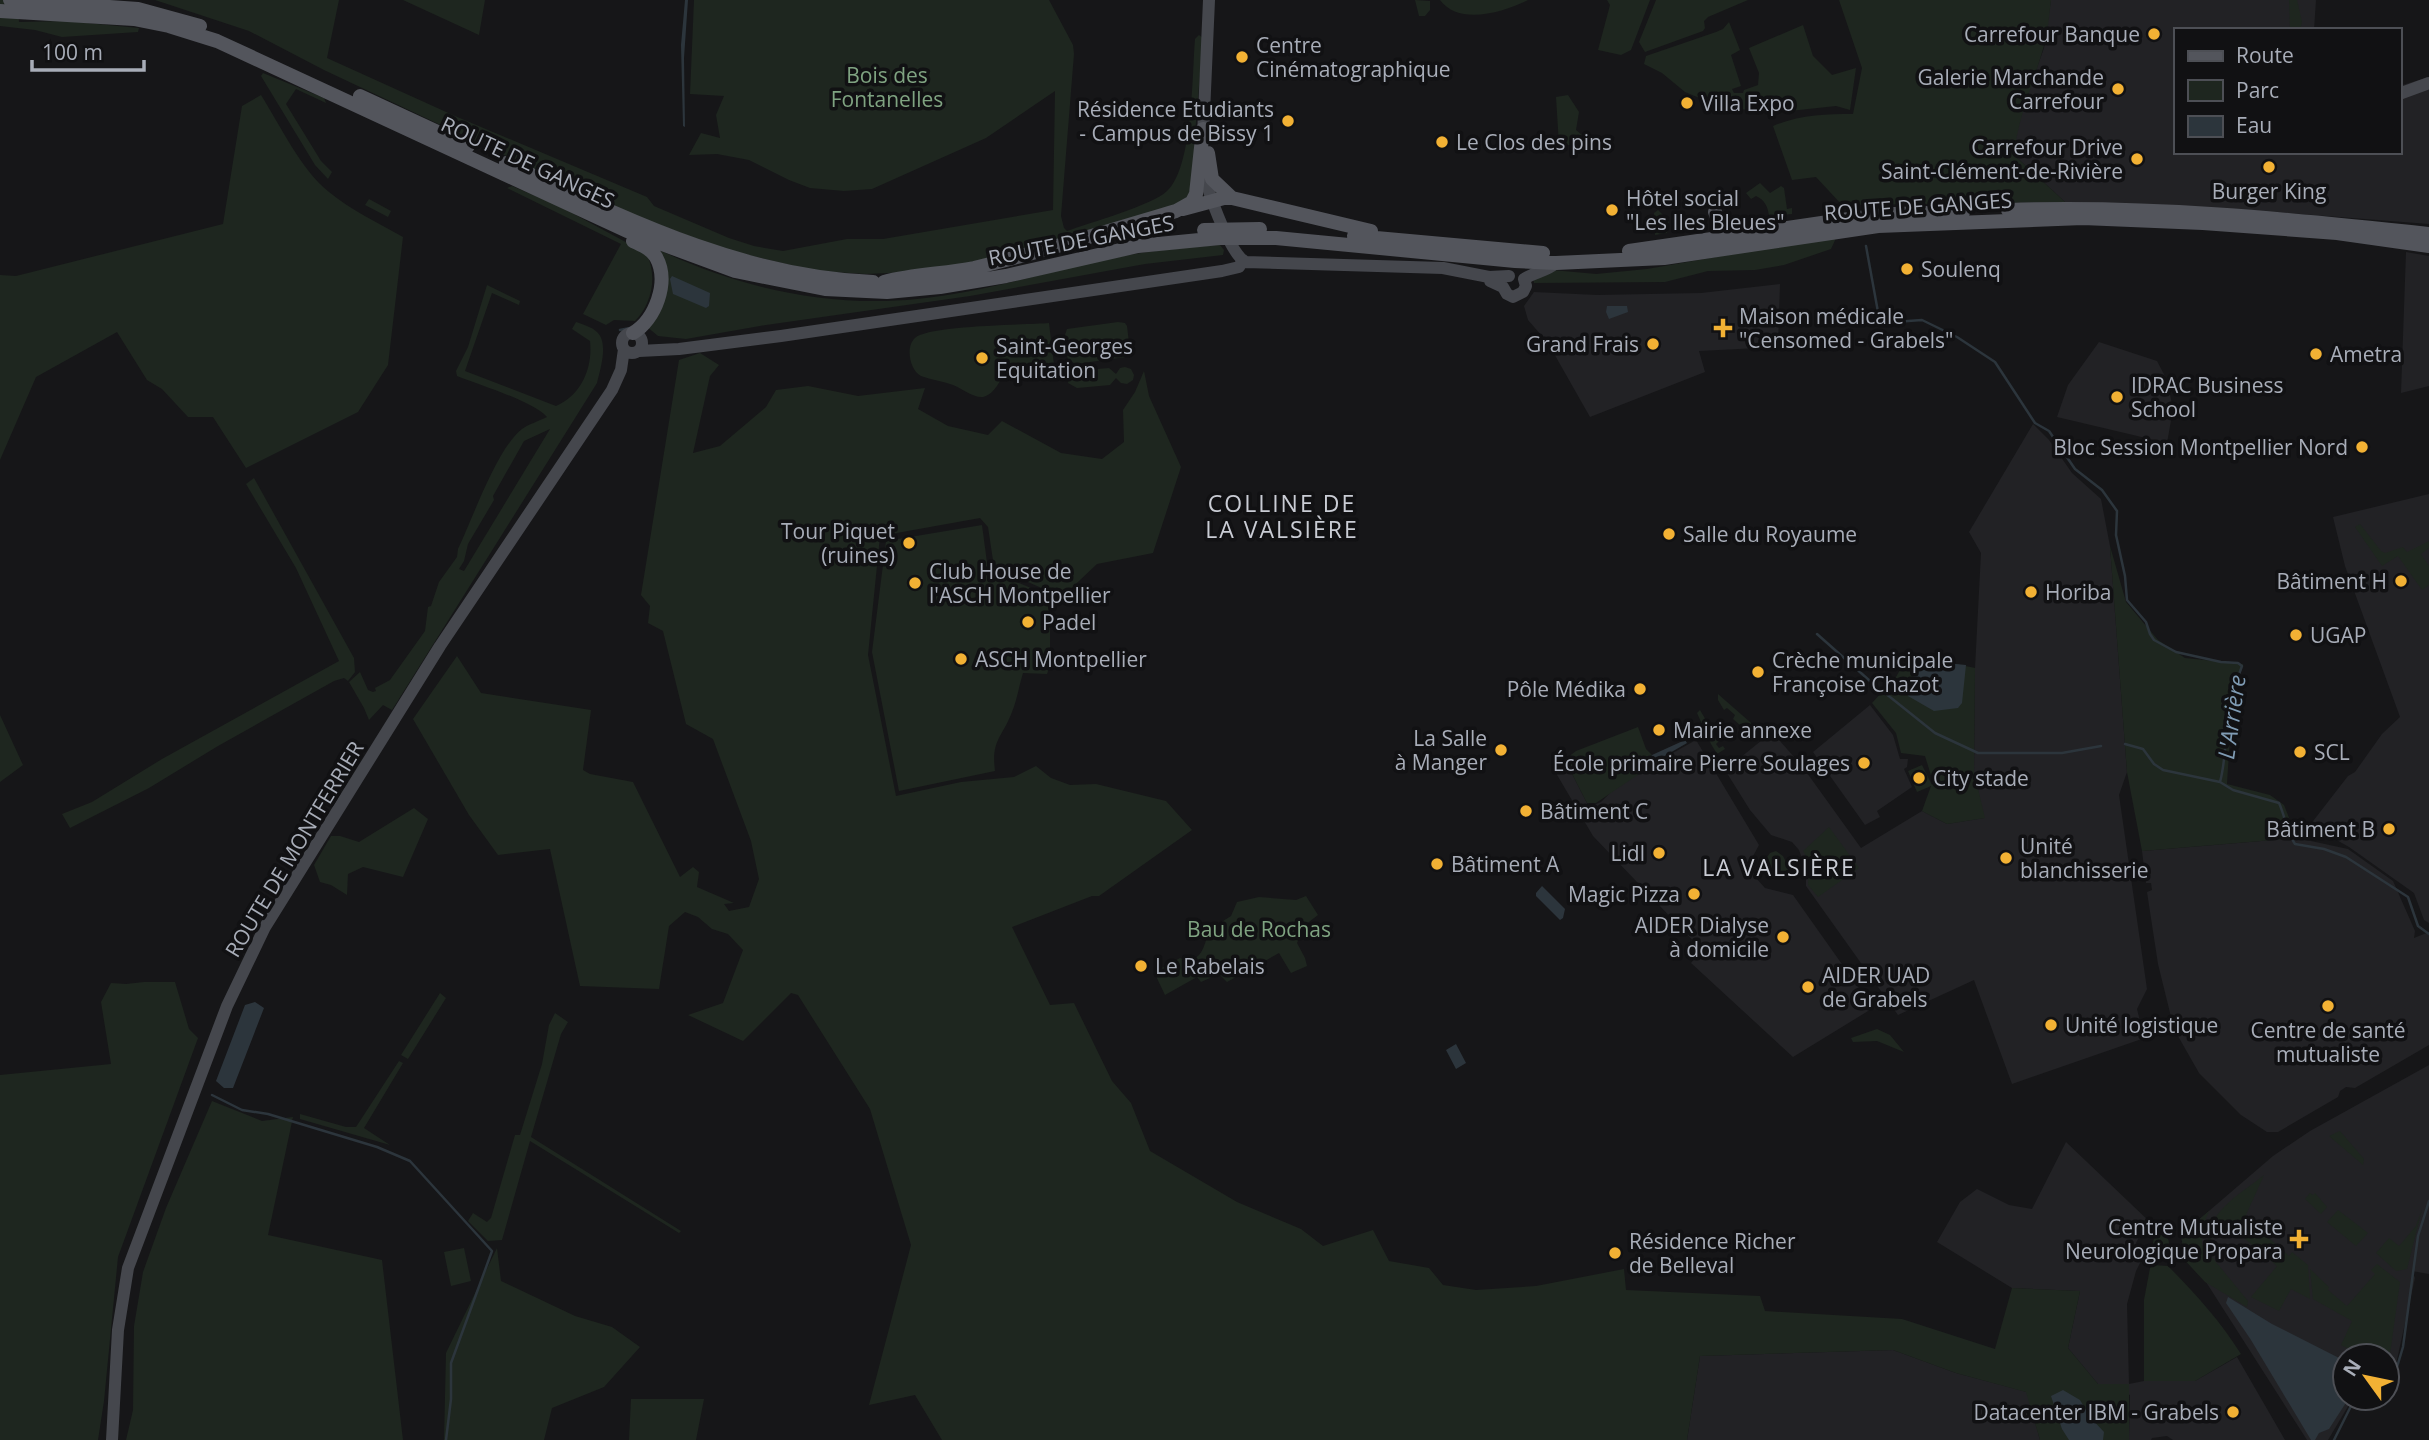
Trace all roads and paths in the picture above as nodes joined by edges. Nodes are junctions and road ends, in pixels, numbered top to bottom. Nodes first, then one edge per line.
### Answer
1 (10, 0) edge
2 (1209, 0) edge
3 (0, 11) edge
4 (2429, 83) edge
5 (2401, 93) edge
6 (1203, 129) junction
7 (480, 162) junction
8 (1232, 198) junction
9 (1215, 206) junction
10 (1176, 211) junction
11 (1715, 212) dead end
12 (1765, 231) junction
13 (1406, 240) junction
14 (2428, 243) edge
15 (1236, 257) junction
16 (1556, 262) junction
17 (1524, 279) junction
18 (1506, 281) junction
19 (884, 282) junction
20 (634, 345) junction
21 (112, 1440) edge

1 - 19 main road, ROUTE DE GANGES
2 - 6 street
3 - 7 main road, ROUTE DE GANGES
4 - 5 street
6 - 8 main road
6 - 9 street
6 - 10 main road
7 - 16 main road, ROUTE DE GANGES
7 - 20 main road
8 - 9 main road
8 - 13 main road
9 - 10 main road
9 - 15 street
10 - 19 main road
11 - 12 main road
12 - 13 main road, ROUTE DE GANGES
12 - 14 main road, ROUTE DE GANGES
13 - 19 main road, ROUTE DE GANGES
14 - 16 main road, ROUTE DE GANGES
15 - 18 street
15 - 20 street
16 - 17 street
17 - 18 street
17 - 18 street
20 - 21 street, ROUTE DE MONTFERRIER

